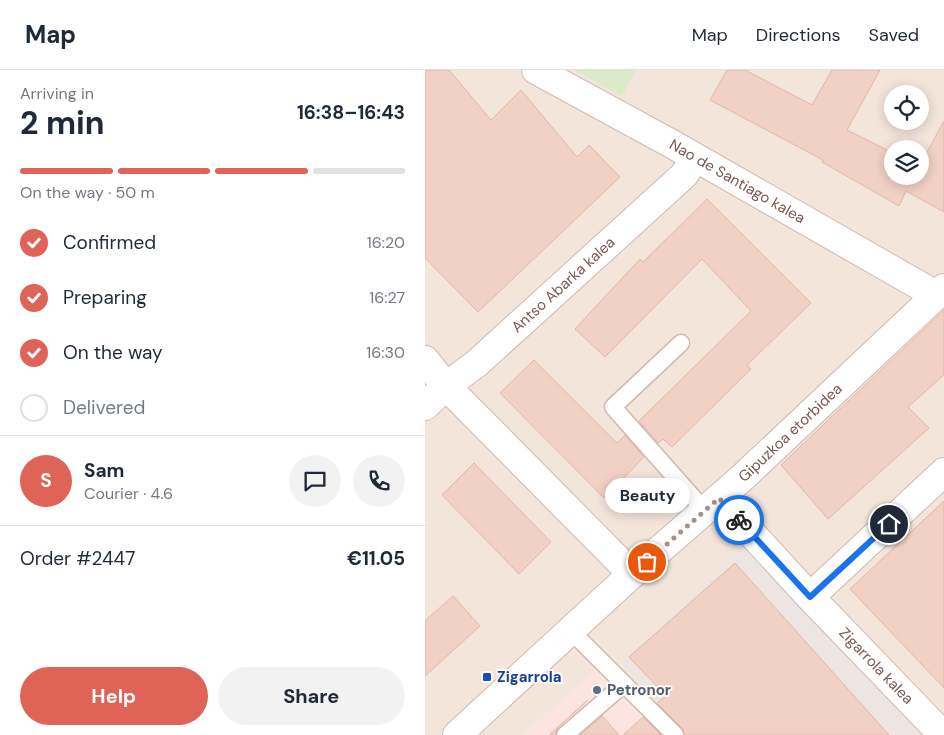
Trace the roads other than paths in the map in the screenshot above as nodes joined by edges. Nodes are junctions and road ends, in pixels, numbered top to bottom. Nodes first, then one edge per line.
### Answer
1 (537, 70) edge
2 (695, 158) junction
3 (940, 292) edge
4 (681, 343) dead end
5 (425, 360) edge
6 (446, 386) junction
7 (425, 406) edge
8 (944, 472) edge
9 (712, 504) junction
10 (632, 574) junction
11 (810, 597) junction
12 (571, 631) junction
13 (624, 684) junction
14 (457, 735) edge
15 (565, 735) edge
16 (675, 735) edge
17 (943, 735) edge

1 - 2 street, Nao de Santiago kalea
2 - 3 street, Nao de Santiago kalea
2 - 6 street, Antso Abarka kalea
3 - 9 street, Gipuzkoa etorbidea
4 - 9 lane
5 - 6 street
6 - 7 street, Antso Abarka kalea
6 - 10 street
8 - 11 street
9 - 10 street, Gipuzkoa etorbidea
9 - 11 street, Zigarrola kalea
10 - 12 street, Gipuzkoa etorbidea
11 - 17 street, Zigarrola kalea
12 - 13 lane
12 - 14 street, Gipuzkoa etorbidea
13 - 15 lane
13 - 16 lane

